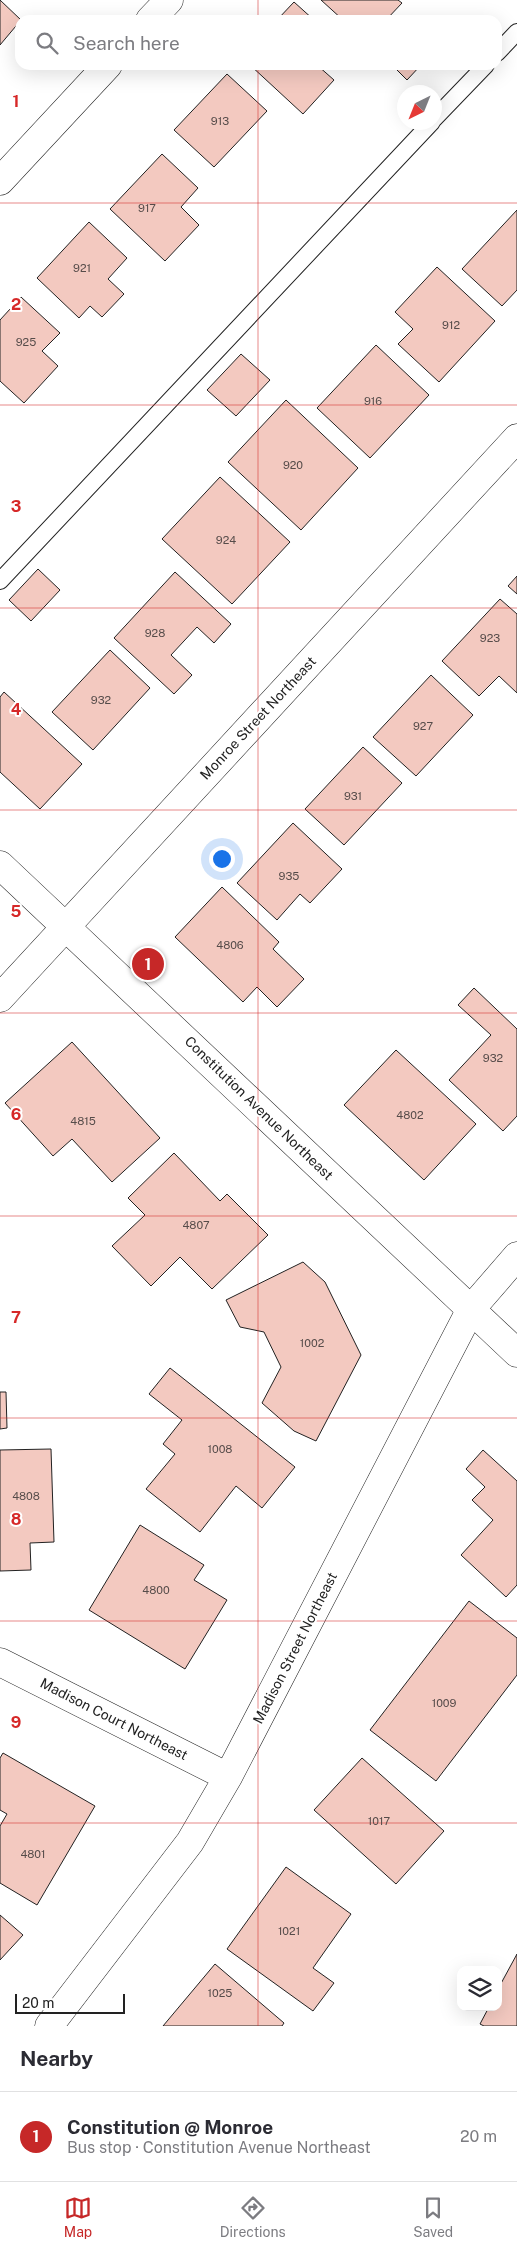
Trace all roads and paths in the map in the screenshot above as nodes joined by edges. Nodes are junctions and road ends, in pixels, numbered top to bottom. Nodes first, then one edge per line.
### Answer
1 (169, 0) edge
2 (155, 15) edge
3 (517, 32) edge
4 (502, 48) edge
5 (103, 70) edge
6 (481, 70) edge
7 (442, 111) edge
8 (424, 130) edge
9 (0, 182) edge
10 (517, 438) edge
11 (0, 581) edge
12 (0, 865) edge
13 (66, 925) junction
14 (0, 998) edge
15 (517, 1256) edge
16 (470, 1308) junction
17 (517, 1353) edge
18 (0, 1662) edge
19 (228, 1777) junction
20 (49, 2026) edge

1 - 2 street
3 - 4 lane
5 - 9 street
6 - 7 lane
8 - 11 lane
10 - 13 street, Monroe Street Northeast
12 - 13 street, Constitution Avenue Northeast
13 - 14 street, Monroe Street Northeast
13 - 16 street, Constitution Avenue Northeast
15 - 16 street, Madison Street Northeast
16 - 17 street, Constitution Avenue Northeast
16 - 19 street, Madison Street Northeast
18 - 19 street, Madison Court Northeast
19 - 20 street, Madison Street Northeast

